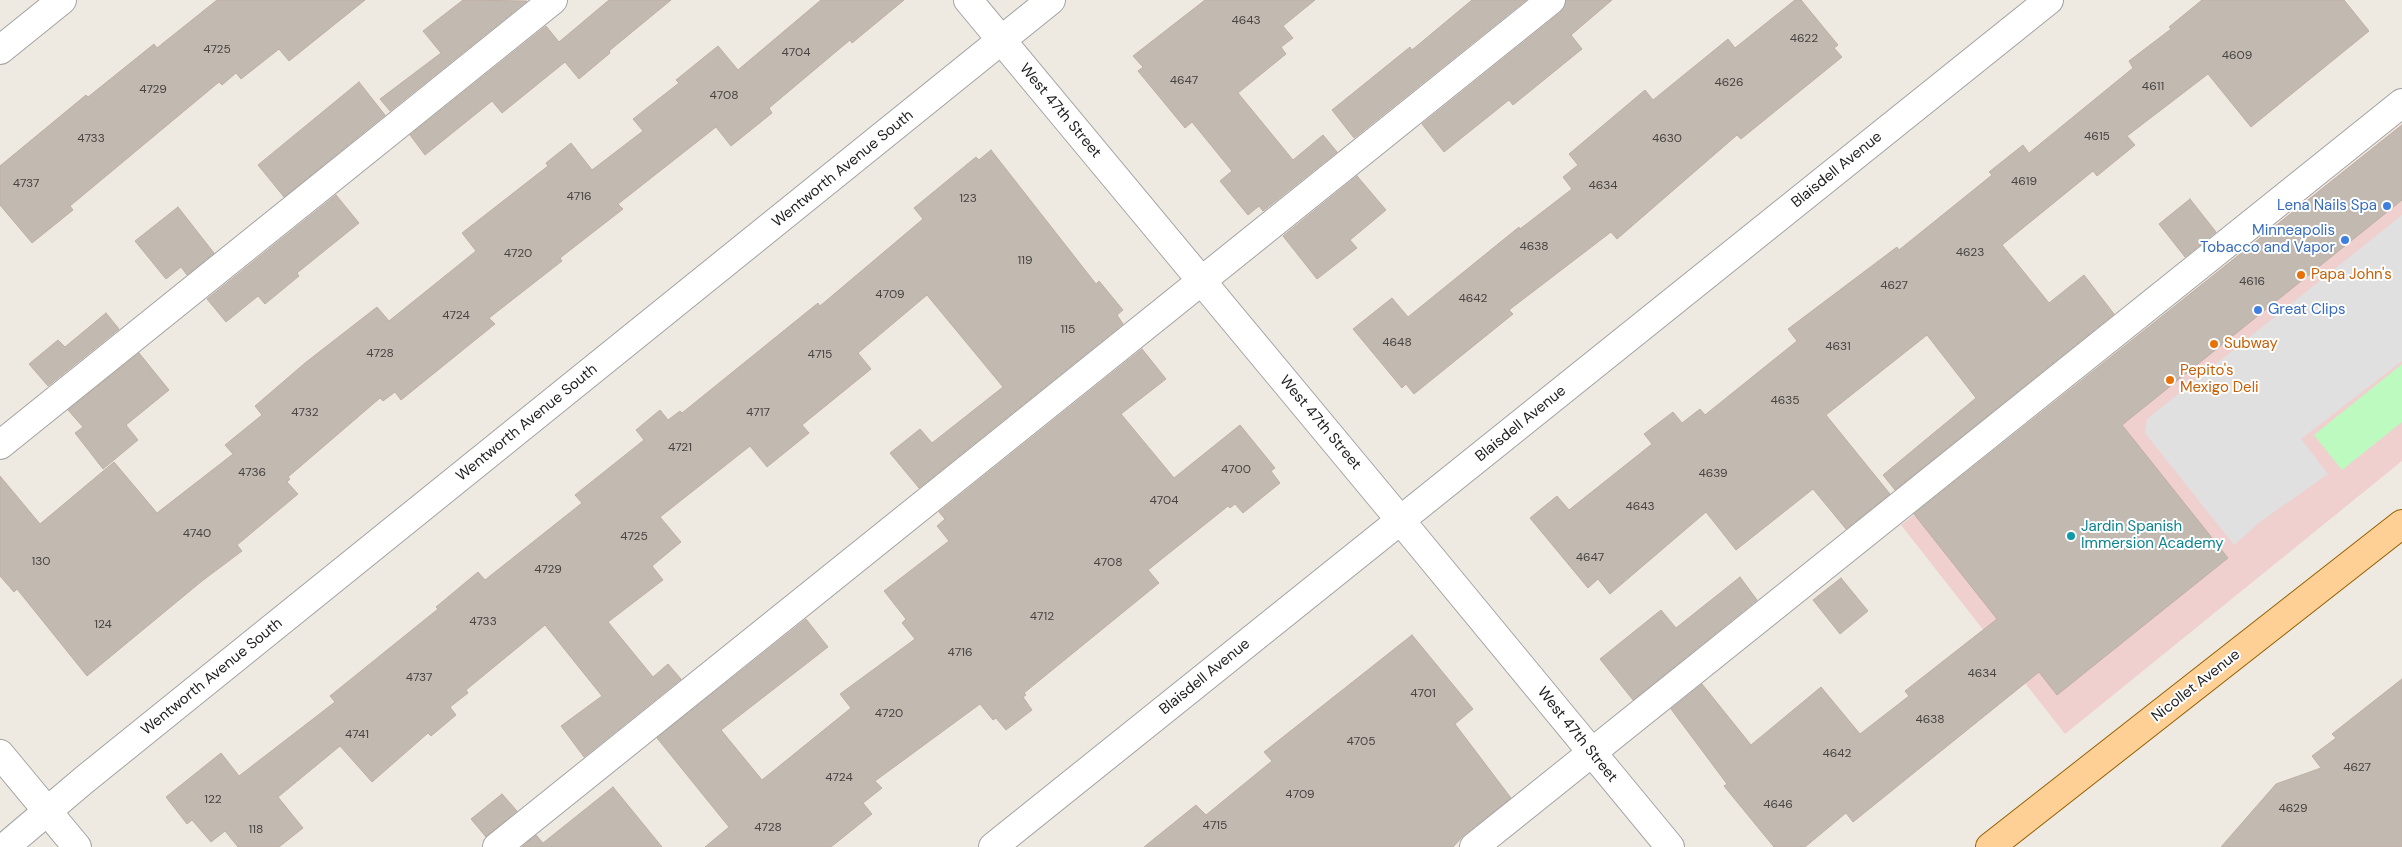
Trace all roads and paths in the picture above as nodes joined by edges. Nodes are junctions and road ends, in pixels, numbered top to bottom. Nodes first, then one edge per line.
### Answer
1 (62, 0) edge
2 (553, 0) edge
3 (968, 0) edge
4 (1052, 0) edge
5 (1551, 0) edge
6 (2049, 0) edge
7 (1001, 41) junction
8 (0, 50) edge
9 (2402, 103) edge
10 (1202, 280) junction
11 (0, 445) edge
12 (1401, 520) junction
13 (2402, 524) edge
14 (1592, 752) junction
15 (0, 754) edge
16 (47, 810) junction
17 (4, 847) edge
18 (77, 847) edge
19 (497, 847) edge
20 (992, 847) edge
21 (1474, 847) edge
22 (1670, 847) edge
23 (1990, 847) edge

1 - 8 street
2 - 11 street
3 - 7 street, West 47th Street
4 - 7 street, Wentworth Avenue South
5 - 10 street
6 - 12 street, Blaisdell Avenue
7 - 10 street, West 47th Street
7 - 16 street, Wentworth Avenue South
9 - 14 street
10 - 12 street, West 47th Street
10 - 19 street
12 - 14 street, West 47th Street
12 - 20 street, Blaisdell Avenue
13 - 23 main road, Nicollet Avenue
14 - 21 street
14 - 22 street, West 47th Street
15 - 16 street
16 - 17 street, Wentworth Avenue South
16 - 18 street

